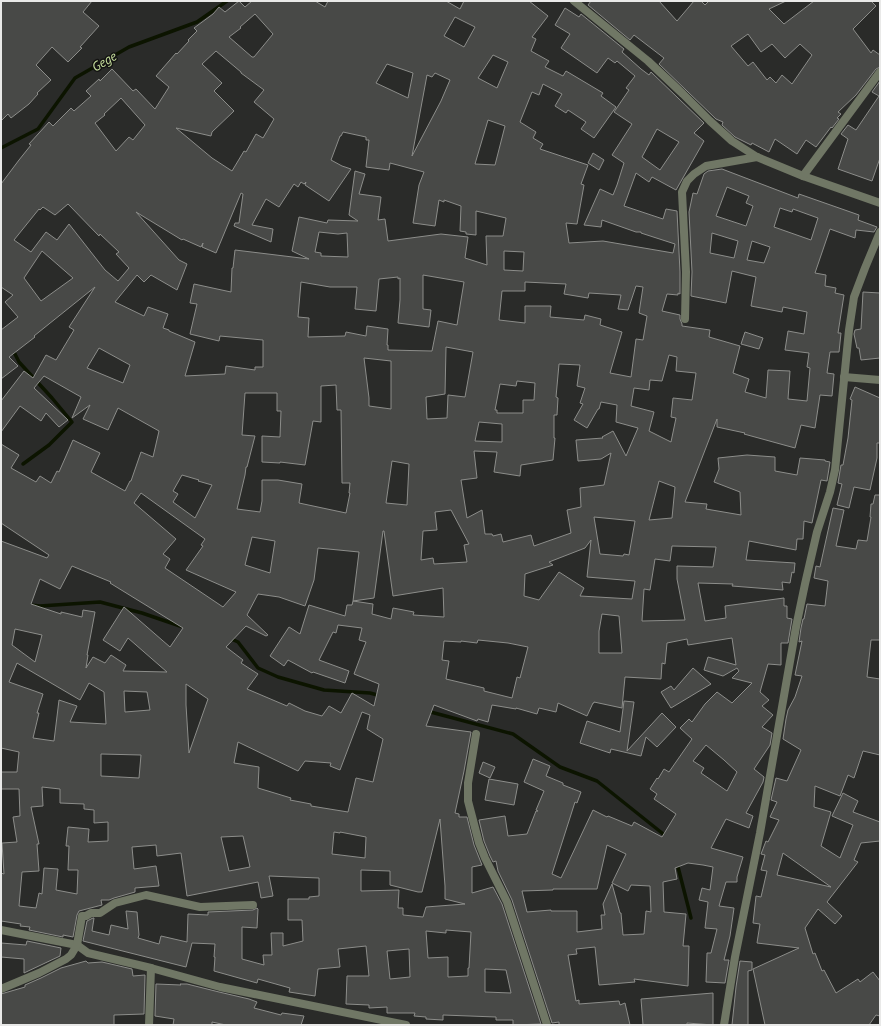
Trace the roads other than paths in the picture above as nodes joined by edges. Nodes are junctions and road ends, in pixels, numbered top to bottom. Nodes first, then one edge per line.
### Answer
1 (574, 1) edge
2 (880, 72) edge
3 (757, 157) junction
4 (803, 176) junction
5 (880, 203) edge
6 (880, 232) edge
7 (685, 319) dead end
8 (844, 377) junction
9 (880, 380) edge
10 (476, 734) dead end
11 (253, 905) dead end
12 (1, 930) edge
13 (76, 945) junction
14 (151, 968) junction
15 (1, 989) edge
16 (149, 1025) edge
17 (406, 1025) edge
18 (547, 1025) edge
19 (724, 1025) edge

1 - 3 street
2 - 4 street
3 - 4 street
3 - 7 street
4 - 5 street
6 - 8 street
8 - 9 street
8 - 19 street
10 - 18 street
11 - 13 street
12 - 13 street
13 - 14 street
13 - 15 street
14 - 16 street
14 - 17 street

